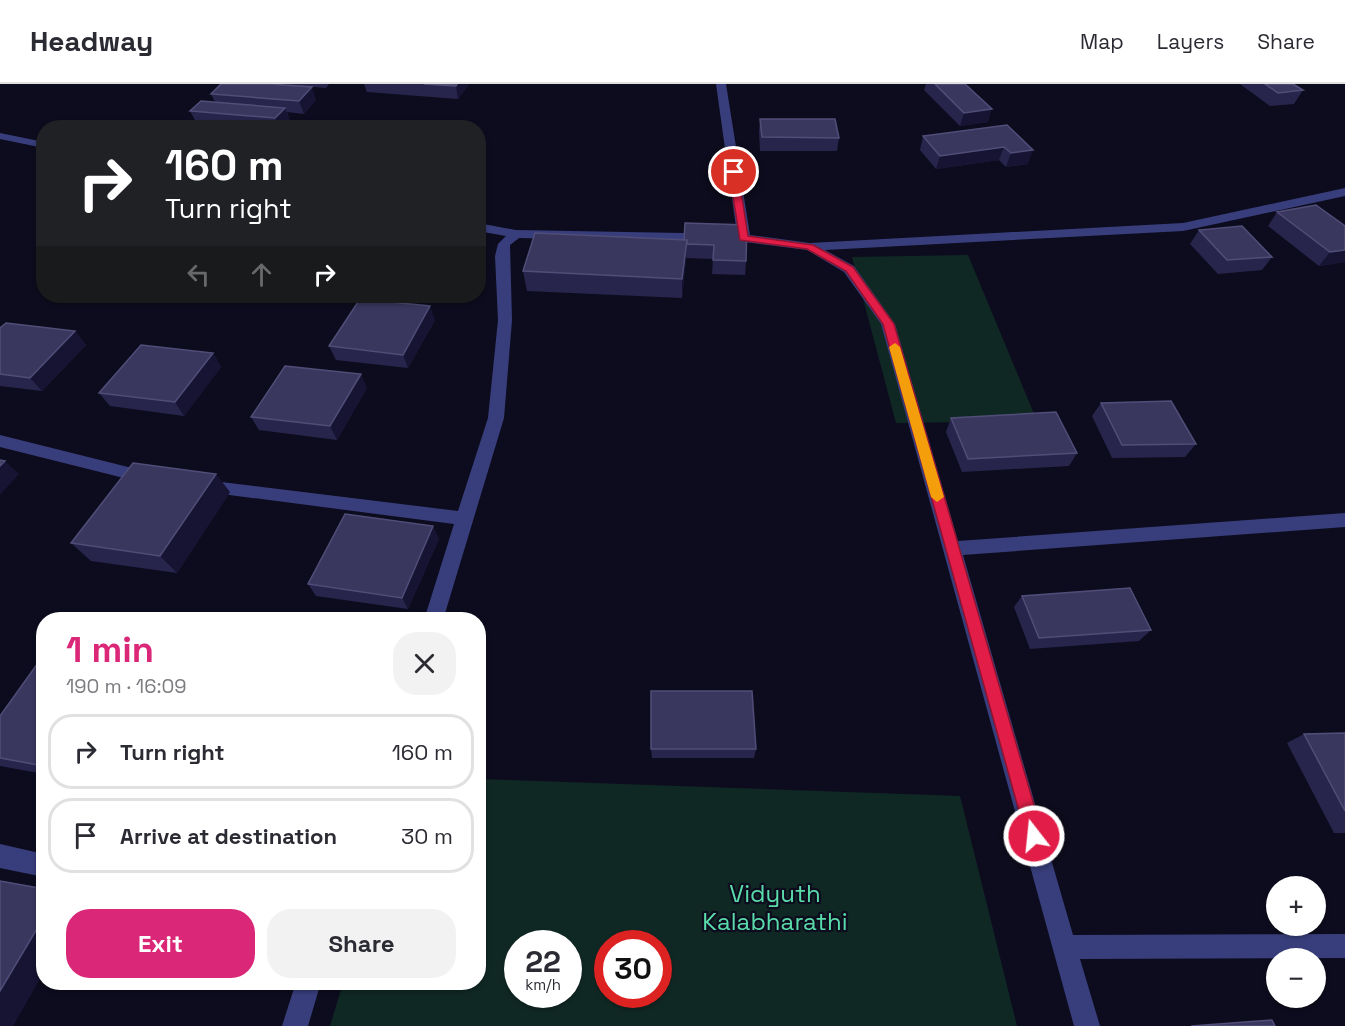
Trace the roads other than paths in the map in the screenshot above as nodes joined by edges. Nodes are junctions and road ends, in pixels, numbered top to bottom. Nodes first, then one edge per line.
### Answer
1 (721, 84) edge
2 (0, 136) edge
3 (36, 143) edge
4 (1345, 192) edge
5 (486, 228) edge
6 (516, 234) junction
7 (744, 238) junction
8 (810, 247) junction
9 (0, 441) edge
10 (168, 481) edge
11 (192, 484) edge
12 (465, 519) junction
13 (1345, 520) edge
14 (952, 549) junction
15 (436, 612) edge
16 (0, 856) edge
17 (36, 864) edge
18 (1345, 946) edge
19 (1066, 947) junction
20 (306, 990) edge
21 (295, 1026) edge
22 (1088, 1026) edge

1 - 7 street
2 - 3 street
4 - 8 street
5 - 6 street
6 - 7 street
6 - 12 street
7 - 8 street
8 - 14 street
9 - 10 street
11 - 12 street
12 - 15 street
13 - 14 street
14 - 19 street
16 - 17 street
18 - 19 street
19 - 22 street
20 - 21 street

